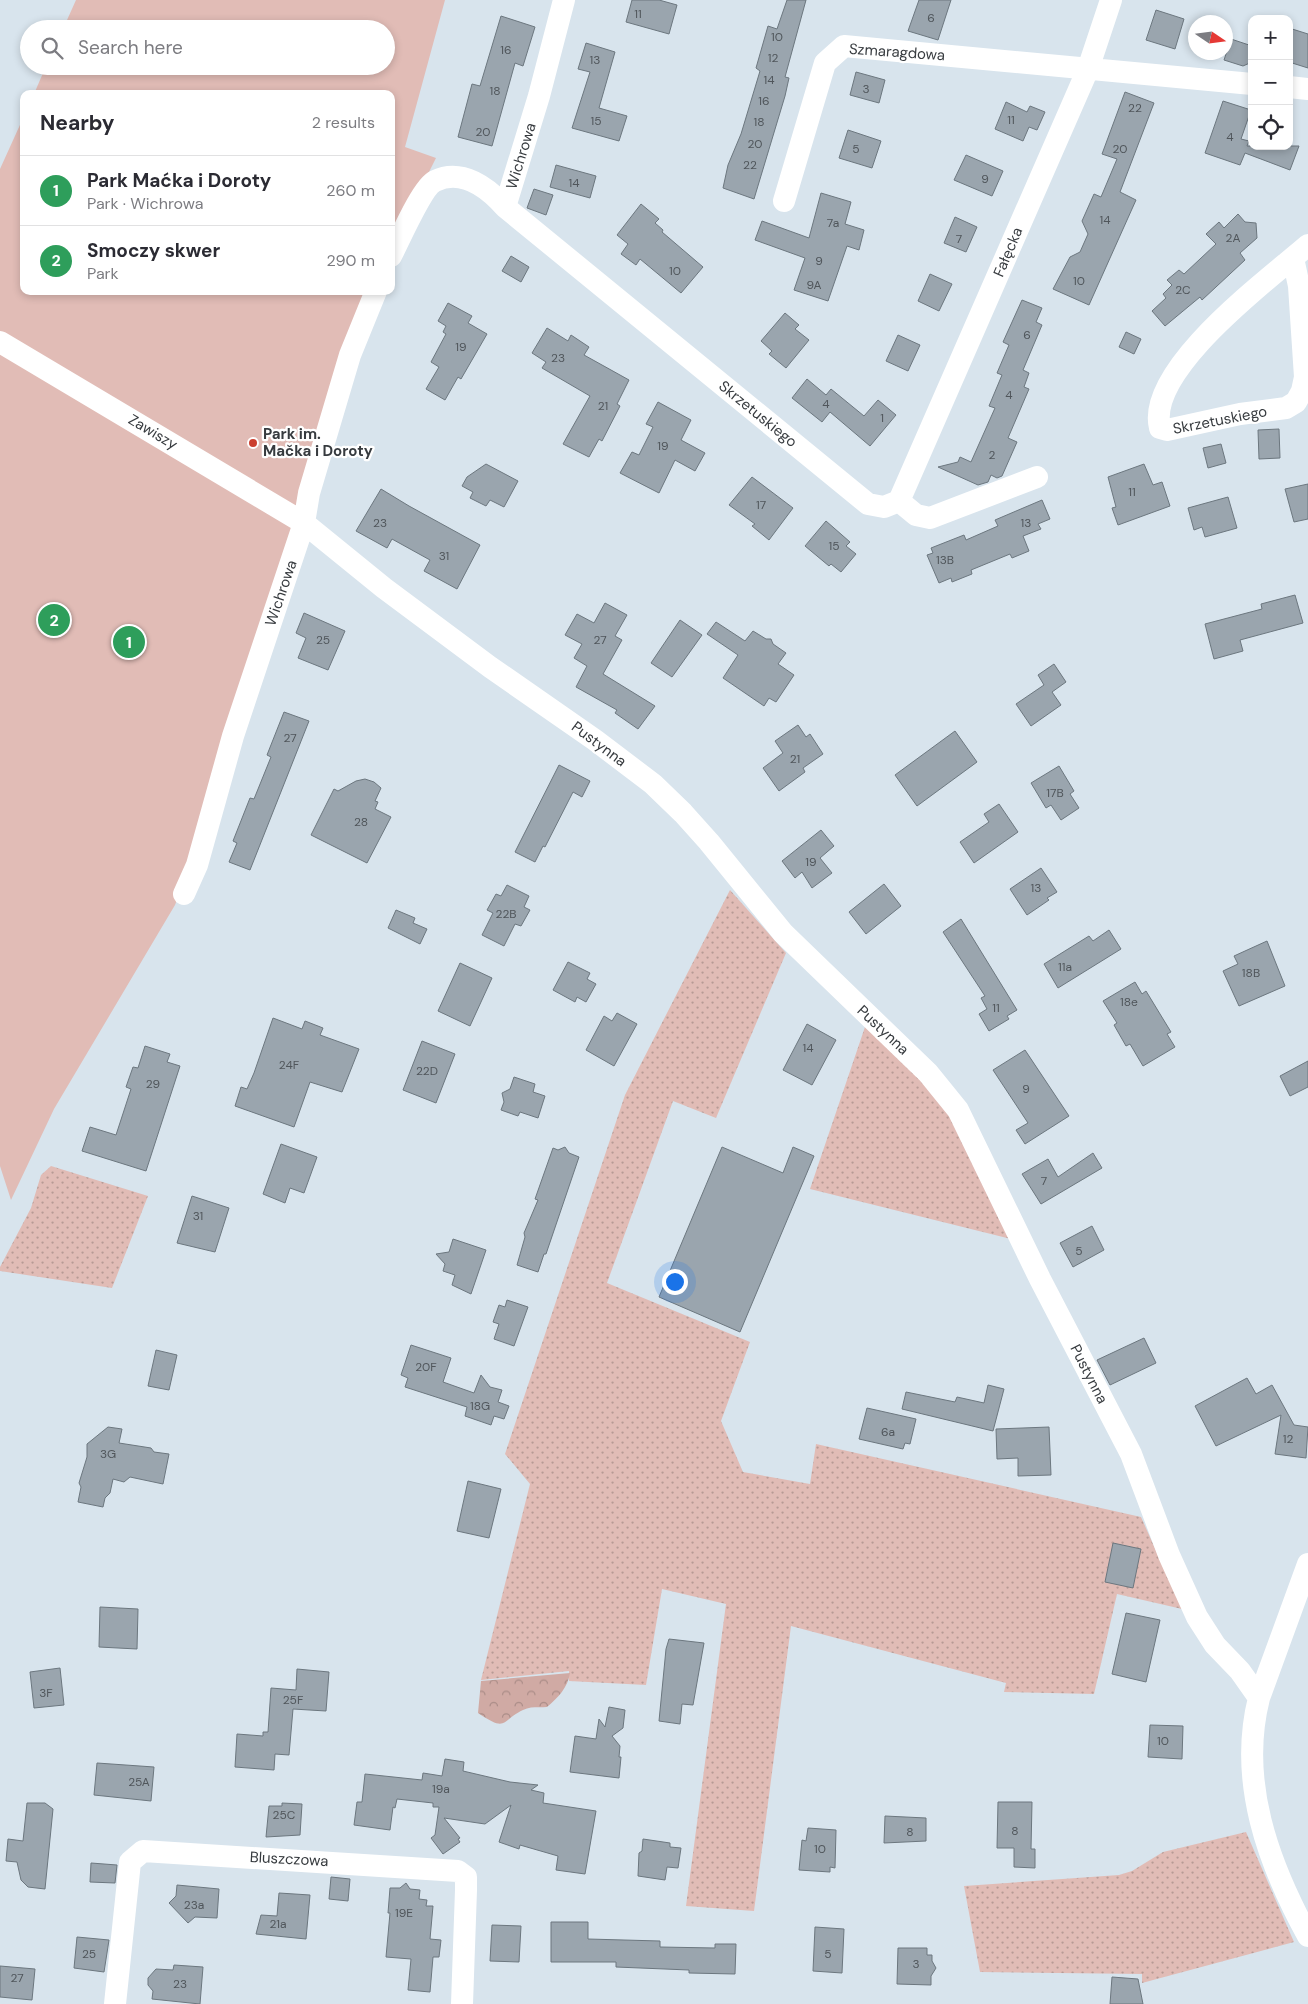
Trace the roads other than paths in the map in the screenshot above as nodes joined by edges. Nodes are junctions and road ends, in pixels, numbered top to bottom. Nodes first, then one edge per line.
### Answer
1 (564, 0) edge
2 (1111, 0) edge
3 (1088, 69) junction
4 (1248, 84) edge
5 (1293, 87) edge
6 (1308, 89) edge
7 (784, 201) dead end
8 (505, 207) junction
9 (395, 248) edge
10 (1300, 251) edge
11 (374, 295) edge
12 (0, 342) edge
13 (1037, 477) dead end
14 (899, 501) junction
15 (304, 523) junction
16 (184, 894) dead end
17 (1308, 1564) edge
18 (1259, 1698) junction
19 (1308, 1936) edge
20 (115, 2004) edge
21 (462, 2004) edge

1 - 8 street, Wichrowa
2 - 3 street, Fałęcka
3 - 4 street, Szmaragdowa
3 - 7 street, Szmaragdowa
3 - 14 street, Fałęcka
5 - 6 street
8 - 9 street, Wichrowa
8 - 14 street, Skrzetuskiego
10 - 10 street, Skrzetuskiego
11 - 15 street, Wichrowa
12 - 15 street, Zawiszy
13 - 14 street
15 - 16 street, Wichrowa
15 - 18 street, Pustynna
17 - 18 street
18 - 19 street
20 - 21 street, Bluszczowa

